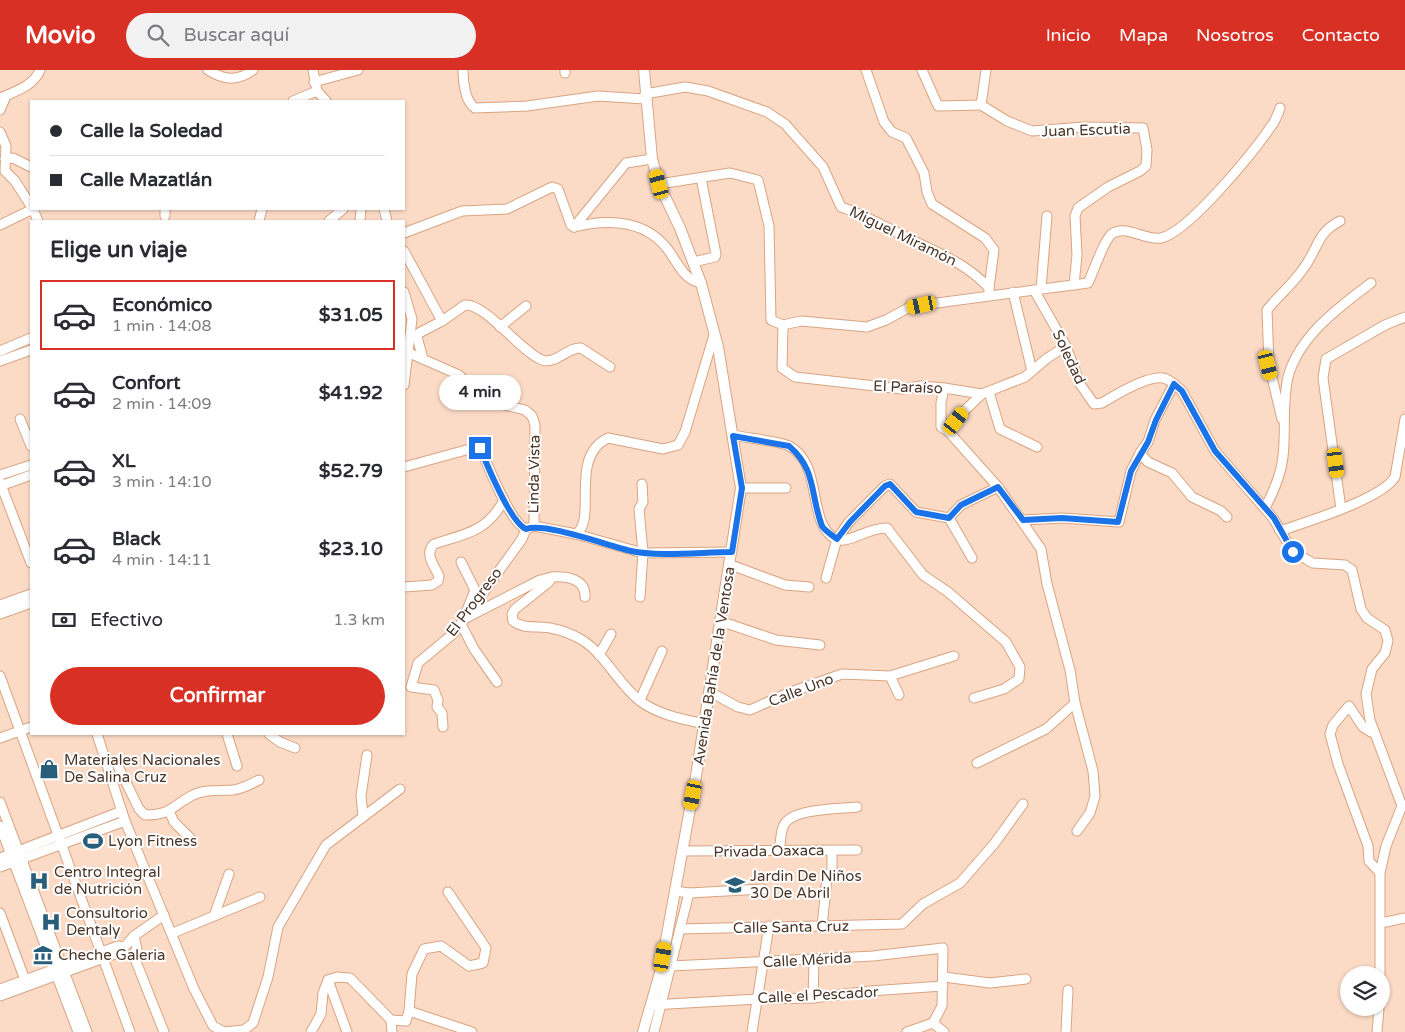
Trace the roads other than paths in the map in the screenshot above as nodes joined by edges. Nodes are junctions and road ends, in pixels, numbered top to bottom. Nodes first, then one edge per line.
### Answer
1 (40, 70) edge
2 (208, 70) edge
3 (253, 70) edge
4 (312, 70) edge
5 (358, 70) edge
6 (463, 70) edge
7 (644, 70) edge
8 (922, 70) edge
9 (986, 70) edge
10 (866, 72) edge
11 (337, 73) edge
12 (315, 87) junction
13 (645, 96) junction
14 (3, 97) edge
15 (295, 100) edge
16 (325, 100) edge
17 (981, 105) junction
18 (1280, 108) dead end
19 (0, 110) edge
20 (0, 132) edge
21 (5, 159) junction
22 (652, 159) junction
23 (30, 166) edge
24 (701, 178) junction
25 (659, 184) junction
26 (30, 205) edge
27 (30, 209) edge
28 (342, 210) edge
29 (1047, 216) dead end
30 (330, 220) edge
31 (1340, 221) dead end
32 (0, 225) edge
33 (574, 227) junction
34 (405, 233) edge
35 (405, 253) edge
36 (693, 262) junction
37 (700, 283) junction
38 (1371, 283) dead end
39 (1074, 285) junction
40 (1038, 289) junction
41 (989, 292) junction
42 (1013, 292) junction
43 (405, 295) edge
44 (526, 306) dead end
45 (1405, 317) edge
46 (442, 321) junction
47 (783, 325) junction
48 (500, 327) junction
49 (714, 335) junction
50 (30, 338) edge
51 (1066, 346) junction
52 (30, 350) edge
53 (0, 351) edge
54 (407, 352) junction
55 (423, 359) junction
56 (0, 361) edge
57 (610, 367) dead end
58 (1032, 371) junction
59 (405, 373) edge
60 (1174, 384) junction
61 (944, 388) junction
62 (985, 393) junction
63 (20, 419) dead end
64 (1405, 420) edge
65 (1284, 426) junction
66 (948, 431) junction
67 (733, 436) junction
68 (30, 444) edge
69 (1037, 447) dead end
70 (1140, 453) junction
71 (30, 465) edge
72 (405, 467) edge
73 (30, 474) edge
74 (0, 475) edge
75 (642, 484) dead end
76 (0, 485) edge
77 (998, 487) junction
78 (742, 488) junction
79 (786, 488) dead end
80 (504, 500) junction
81 (1265, 508) junction
82 (1341, 509) junction
83 (1228, 517) dead end
84 (949, 518) junction
85 (1023, 520) junction
86 (530, 528) junction
87 (1280, 531) junction
88 (576, 534) junction
89 (837, 539) junction
90 (732, 552) junction
91 (643, 553) junction
92 (972, 558) dead end
93 (30, 560) edge
94 (461, 562) dead end
95 (731, 564) junction
96 (552, 577) junction
97 (826, 578) dead end
98 (405, 587) edge
99 (809, 587) dead end
100 (30, 594) edge
101 (585, 597) dead end
102 (640, 597) dead end
103 (30, 603) edge
104 (0, 605) edge
105 (0, 614) edge
106 (463, 621) junction
107 (720, 621) junction
108 (610, 634) dead end
109 (820, 645) dead end
110 (662, 651) dead end
111 (600, 655) junction
112 (954, 656) dead end
113 (0, 676) edge
114 (890, 676) junction
115 (497, 682) dead end
116 (710, 692) junction
117 (899, 695) dead end
118 (974, 698) dead end
119 (640, 700) junction
120 (1075, 703) junction
121 (1370, 720) junction
122 (705, 724) junction
123 (30, 727) edge
124 (443, 727) dead end
125 (21, 731) junction
126 (97, 735) edge
127 (227, 735) edge
128 (270, 735) edge
129 (0, 738) edge
130 (295, 748) dead end
131 (367, 754) dead end
132 (105, 758) junction
133 (977, 763) dead end
134 (237, 766) dead end
135 (259, 780) dead end
136 (400, 788) dead end
137 (1023, 804) dead end
138 (1, 806) edge
139 (858, 807) dead end
140 (122, 811) junction
141 (169, 811) junction
142 (363, 816) junction
143 (125, 821) junction
144 (0, 826) edge
145 (1077, 831) dead end
146 (60, 840) junction
147 (192, 840) dead end
148 (832, 850) junction
149 (856, 850) dead end
150 (682, 851) junction
151 (779, 852) junction
152 (16, 856) junction
153 (0, 858) edge
154 (0, 867) edge
155 (1380, 873) junction
156 (229, 874) dead end
157 (763, 889) dead end
158 (448, 892) dead end
159 (675, 892) junction
160 (688, 893) junction
161 (260, 897) dead end
162 (0, 913) edge
163 (164, 914) junction
164 (214, 916) junction
165 (1405, 918) edge
166 (1382, 923) junction
167 (769, 926) junction
168 (822, 927) junction
169 (680, 929) junction
170 (173, 933) junction
171 (134, 936) junction
172 (102, 955) junction
173 (814, 960) junction
174 (764, 962) junction
175 (671, 966) junction
176 (1380, 966) edge
177 (59, 971) junction
178 (660, 973) junction
179 (25, 980) junction
180 (328, 980) junction
181 (1026, 980) dead end
182 (944, 982) junction
183 (0, 990) edge
184 (1068, 990) dead end
185 (813, 998) junction
186 (758, 999) junction
187 (650, 1005) junction
188 (662, 1006) junction
189 (409, 1011) junction
190 (1378, 1016) edge
191 (391, 1020) junction
192 (933, 1023) junction
193 (910, 1031) edge
194 (78, 1032) edge
195 (87, 1032) edge
196 (130, 1032) edge
197 (164, 1032) edge
198 (311, 1032) edge
199 (347, 1032) edge
200 (392, 1032) edge
201 (472, 1032) edge
202 (643, 1032) edge
203 (654, 1032) edge
204 (752, 1032) edge
205 (944, 1032) edge
206 (1066, 1032) edge
207 (1377, 1032) edge

1 - 14 street
2 - 3 street
4 - 12 street
5 - 11 street
6 - 13 street, Miguel Miramón
7 - 13 main road, Avenida Bahía de la Ventosa
8 - 17 street
9 - 17 street
10 - 41 street
11 - 12 street
12 - 15 street
12 - 16 street
13 - 22 main road, Avenida Bahía de la Ventosa
13 - 41 street, Miguel Miramón
14 - 19 street
17 - 39 street, Juan Escutia
18 - 39 street
20 - 21 street
21 - 23 street
21 - 26 street
22 - 25 main road, Avenida Bahía de la Ventosa
22 - 33 street
24 - 25 street
24 - 36 street
24 - 47 street
25 - 36 main road, Avenida Bahía de la Ventosa
27 - 32 street
28 - 30 street
29 - 40 street
31 - 65 street
33 - 34 street
33 - 37 street
35 - 46 street
36 - 37 main road, Avenida Bahía de la Ventosa
37 - 49 main road, Avenida Bahía de la Ventosa
38 - 65 street
39 - 40 street
40 - 42 street
40 - 51 street, Soledad
41 - 42 street
41 - 47 street
42 - 58 street
43 - 54 street
44 - 48 street
45 - 82 street
46 - 48 street
46 - 55 street
47 - 61 street, El Paraíso
48 - 57 street
49 - 67 main road, Avenida Bahía de la Ventosa
49 - 88 street
50 - 53 street
51 - 58 street
51 - 60 street, Soledad
52 - 56 street
54 - 55 street, Linda Vista
54 - 59 street
55 - 86 street, Linda Vista
58 - 62 street
60 - 70 street
60 - 81 street
61 - 62 street, El Paraíso
61 - 66 street
62 - 66 street
62 - 69 street
63 - 68 street
64 - 82 street
65 - 81 street
66 - 77 street
67 - 78 main road, Avenida Bahía de la Ventosa
67 - 89 street
70 - 83 street
70 - 85 street
71 - 74 street
72 - 80 street
73 - 76 street
75 - 91 street
76 - 93 street
77 - 84 street
77 - 85 street
78 - 79 street
78 - 90 main road, Avenida Bahía de la Ventosa
80 - 86 street
80 - 98 street
81 - 87 street
82 - 87 street
84 - 89 street
84 - 92 street
85 - 120 street
86 - 88 street
86 - 106 street, El Progreso
87 - 121 street
88 - 91 street
89 - 97 street
89 - 118 street
90 - 91 street
90 - 95 main road, Avenida Bahía de la Ventosa
91 - 102 street
94 - 106 street
95 - 99 street
95 - 107 main road, Avenida Bahía de la Ventosa
96 - 101 street
96 - 106 street
96 - 111 street
100 - 104 street
103 - 105 street
106 - 115 street
106 - 124 street, El Progreso
107 - 109 street
107 - 116 main road, Avenida Bahía de la Ventosa
108 - 111 street
110 - 119 street
111 - 119 street
112 - 114 street, Calle Uno
113 - 125 street
114 - 116 street, Calle Uno
114 - 117 street
116 - 122 main road, Avenida Bahía de la Ventosa
119 - 122 street
120 - 133 street
120 - 145 street
121 - 155 street
121 - 155 street
122 - 150 main road, Avenida Bahía de la Ventosa
123 - 125 street
125 - 129 street
125 - 146 street
126 - 132 street
127 - 134 street
128 - 130 street
131 - 142 street
132 - 140 street
132 - 141 street
135 - 141 street
136 - 142 street
137 - 168 street, Calle Santa Cruz
138 - 152 street
139 - 151 street
140 - 143 street
140 - 146 street
141 - 147 street
142 - 170 street
143 - 146 street
143 - 163 street
144 - 152 street
146 - 152 street
146 - 172 street
148 - 149 street, Privada Oaxaca
148 - 151 street, Privada Oaxaca
148 - 168 street
150 - 151 street, Privada Oaxaca
150 - 159 main road, Avenida Bahía de la Ventosa
152 - 153 street
152 - 154 street
152 - 177 street
155 - 166 street
156 - 164 street
157 - 160 street
158 - 189 street
159 - 160 street
159 - 178 main road, Avenida Bahía de la Ventosa
160 - 169 street
161 - 164 street
162 - 179 street
163 - 170 street
163 - 171 street
164 - 170 street
165 - 166 street
166 - 176 street
167 - 168 street, Calle Santa Cruz
167 - 169 street, Calle Santa Cruz
167 - 174 street
169 - 175 street
171 - 172 street
171 - 197 street
172 - 177 street
172 - 196 street
173 - 174 street, Calle Mérida
173 - 182 street, Calle Mérida
173 - 185 street
174 - 175 street, Calle Mérida
174 - 186 street
175 - 178 street
175 - 188 street
177 - 179 street
177 - 183 street
177 - 194 street
177 - 195 street
178 - 187 main road, Avenida Bahía de la Ventosa
179 - 183 street
180 - 191 street
180 - 198 street
180 - 199 street
181 - 182 street, Calle el Pescador
182 - 185 street, Calle el Pescador
182 - 192 street
184 - 206 street
185 - 186 street, Calle el Pescador
186 - 188 street, Calle el Pescador
186 - 204 street
187 - 188 street, Calle el Pescador
187 - 202 main road, Avenida Bahía de la Ventosa
188 - 203 street
189 - 191 street
189 - 201 street
190 - 207 street
191 - 200 street
192 - 193 street
192 - 205 street

